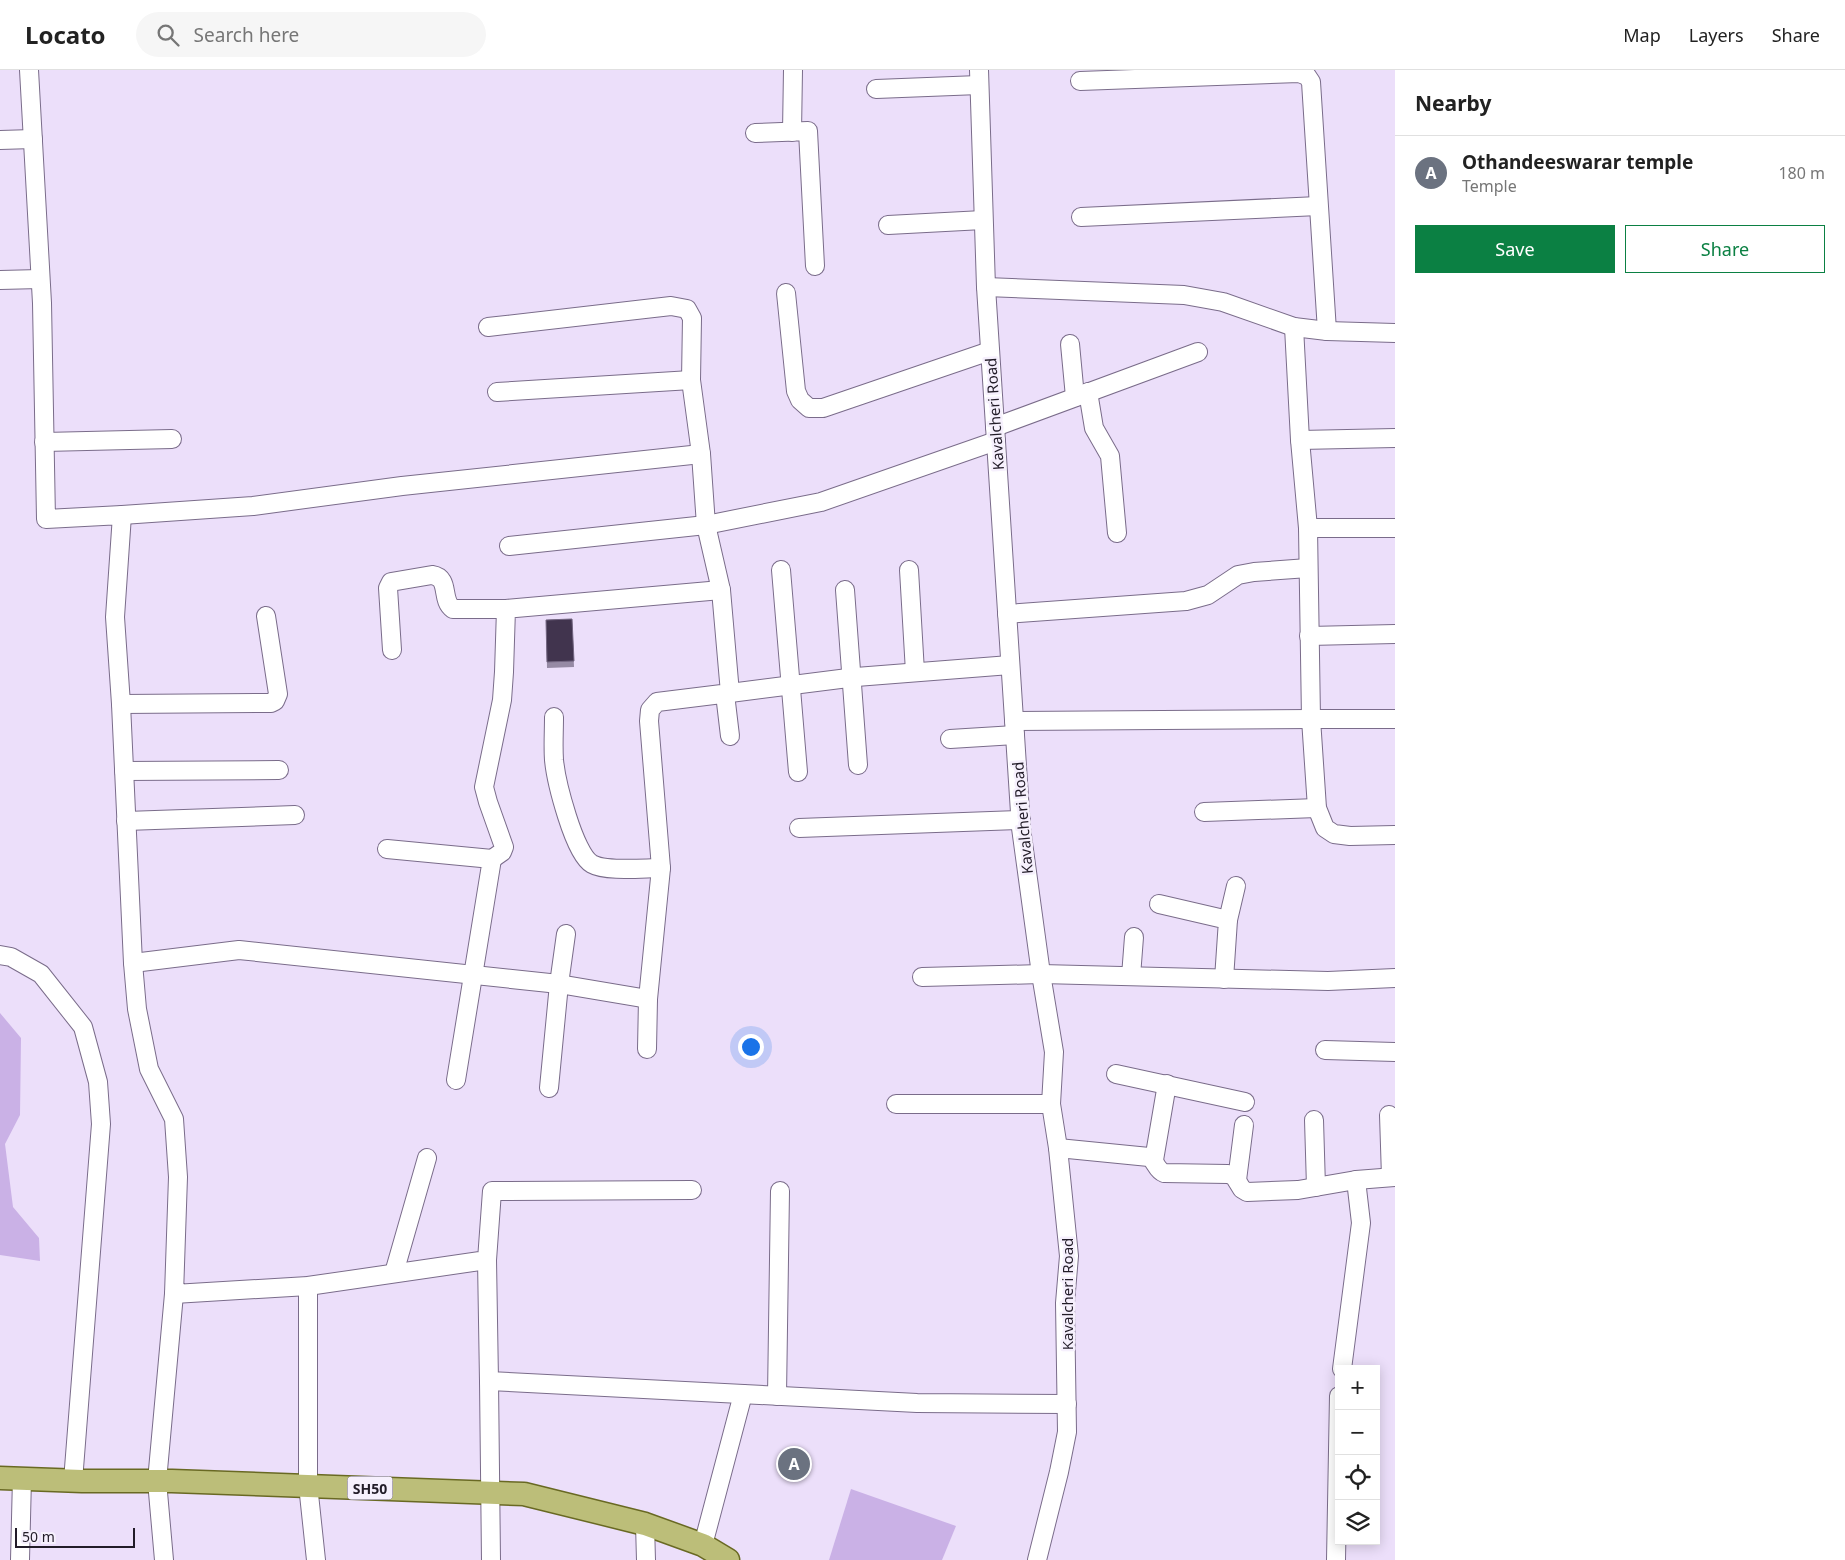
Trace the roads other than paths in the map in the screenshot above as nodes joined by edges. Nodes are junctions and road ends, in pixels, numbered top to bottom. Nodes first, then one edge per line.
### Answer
1 (29, 70) edge
2 (793, 70) edge
3 (979, 78) edge
4 (1080, 81) dead end
5 (876, 89) dead end
6 (792, 132) junction
7 (755, 133) dead end
8 (33, 139) junction
9 (0, 140) edge
10 (1318, 206) junction
11 (1081, 217) dead end
12 (983, 220) junction
13 (888, 225) dead end
14 (815, 266) dead end
15 (40, 279) junction
16 (0, 280) edge
17 (986, 287) junction
18 (786, 293) dead end
19 (488, 327) dead end
20 (1294, 327) junction
21 (1327, 331) junction
22 (1395, 333) edge
23 (1070, 344) dead end
24 (990, 351) junction
25 (1198, 352) dead end
26 (691, 380) junction
27 (497, 392) dead end
28 (1082, 395) junction
29 (995, 434) junction
30 (172, 438) dead end
31 (1395, 438) edge
32 (1300, 440) junction
33 (44, 442) junction
34 (701, 454) junction
35 (122, 515) junction
36 (706, 525) junction
37 (1308, 528) junction
38 (1395, 528) edge
39 (1118, 533) dead end
40 (509, 546) dead end
41 (1308, 568) junction
42 (781, 570) dead end
43 (909, 570) dead end
44 (720, 590) junction
45 (845, 590) dead end
46 (506, 609) junction
47 (1007, 614) junction
48 (266, 616) dead end
49 (1395, 634) edge
50 (1309, 636) junction
51 (392, 650) dead end
52 (1010, 665) junction
53 (915, 672) junction
54 (851, 678) junction
55 (791, 686) junction
56 (728, 694) junction
57 (121, 704) junction
58 (554, 718) dead end
59 (1311, 718) junction
60 (1395, 720) edge
61 (1015, 728) junction
62 (730, 736) dead end
63 (950, 739) dead end
64 (858, 765) dead end
65 (279, 770) dead end
66 (124, 771) junction
67 (798, 772) dead end
68 (1317, 808) junction
69 (1204, 812) dead end
70 (295, 815) dead end
71 (1021, 820) junction
72 (126, 821) junction
73 (799, 828) dead end
74 (1395, 835) edge
75 (387, 849) dead end
76 (492, 859) junction
77 (661, 868) junction
78 (1236, 886) dead end
79 (1159, 904) dead end
80 (1228, 920) junction
81 (566, 934) dead end
82 (1134, 937) dead end
83 (0, 954) edge
84 (132, 963) junction
85 (474, 974) junction
86 (1041, 974) junction
87 (1132, 976) junction
88 (922, 977) dead end
89 (1395, 978) edge
90 (1224, 979) junction
91 (558, 984) junction
92 (648, 998) junction
93 (648, 1049) dead end
94 (1325, 1050) dead end
95 (1395, 1052) edge
96 (1116, 1074) dead end
97 (456, 1080) dead end
98 (1167, 1084) junction
99 (549, 1088) dead end
100 (1245, 1102) dead end
101 (896, 1104) dead end
102 (1051, 1104) junction
103 (1389, 1115) dead end
104 (1314, 1120) dead end
105 (1244, 1125) dead end
106 (1058, 1148) junction
107 (427, 1158) dead end
108 (1154, 1160) junction
109 (1393, 1177) edge
110 (1237, 1180) junction
111 (1356, 1180) junction
112 (1316, 1187) junction
113 (692, 1190) dead end
114 (780, 1191) dead end
115 (487, 1260) junction
116 (394, 1273) junction
117 (308, 1286) junction
118 (174, 1294) junction
119 (1342, 1365) edge
120 (489, 1381) junction
121 (743, 1394) junction
122 (778, 1396) junction
123 (1067, 1404) junction
124 (1339, 1410) edge
125 (0, 1478) edge
126 (22, 1478) junction
127 (74, 1481) junction
128 (158, 1481) junction
129 (308, 1485) junction
130 (490, 1493) junction
131 (645, 1524) junction
132 (703, 1545) junction
133 (20, 1560) edge
134 (164, 1560) edge
135 (316, 1560) edge
136 (491, 1560) edge
137 (646, 1560) edge
138 (728, 1560) edge
139 (1037, 1560) edge
140 (1336, 1560) edge

1 - 8 street
2 - 6 street
3 - 5 street
3 - 12 street, Kavalcheri Road
4 - 10 street
6 - 7 street
6 - 14 street
8 - 9 street
8 - 15 street
10 - 11 street
10 - 21 street
12 - 13 street
12 - 17 street, Kavalcheri Road
15 - 16 street
15 - 33 street
17 - 20 street
17 - 24 street, Kavalcheri Road
18 - 24 street
19 - 26 street
20 - 21 street
20 - 32 street
21 - 22 street
23 - 28 street
24 - 29 street, Kavalcheri Road
25 - 28 street
26 - 27 street
26 - 34 street
28 - 29 street
28 - 39 street
29 - 36 street
29 - 47 street, Kavalcheri Road
30 - 33 street
31 - 32 street
32 - 37 street
33 - 35 street
34 - 35 street
34 - 36 street
35 - 57 street
36 - 40 street
36 - 44 street
37 - 38 street
37 - 41 street
41 - 47 street
41 - 50 street
42 - 55 street
43 - 53 street
44 - 46 street
44 - 56 street
45 - 54 street
46 - 51 street
46 - 76 street
47 - 52 street, Kavalcheri Road
48 - 57 street
49 - 50 street
50 - 59 street
52 - 53 street
52 - 61 street, Kavalcheri Road
53 - 54 street
54 - 55 street
54 - 64 street
55 - 56 street
55 - 67 street
56 - 62 street
56 - 77 street
57 - 66 street
58 - 77 street
59 - 60 street
59 - 61 street
59 - 68 street
61 - 63 street
61 - 71 street, Kavalcheri Road
65 - 66 street
66 - 72 street
68 - 69 street
68 - 74 street
70 - 72 street
71 - 73 street
71 - 86 street, Kavalcheri Road
72 - 84 street
75 - 76 street
76 - 85 street
77 - 92 street
78 - 80 street
79 - 80 street
80 - 90 street
81 - 91 street
82 - 87 street
83 - 127 street
84 - 85 street
84 - 118 street
85 - 91 street
85 - 97 street
86 - 87 street
86 - 88 street
86 - 102 street, Kavalcheri Road
87 - 90 street
89 - 90 street
91 - 92 street
91 - 99 street
92 - 93 street
94 - 95 street
96 - 98 street
98 - 100 street
98 - 108 street
101 - 102 street
102 - 106 street, Kavalcheri Road
103 - 109 street
104 - 112 street
105 - 110 street
106 - 108 street
106 - 123 street, Kavalcheri Road
107 - 116 street
108 - 110 street
109 - 111 street
110 - 112 street
111 - 112 street
111 - 119 street
113 - 115 street
114 - 122 street
115 - 116 street
115 - 120 street
116 - 117 street
117 - 118 street
117 - 129 street
118 - 128 street
120 - 121 street
120 - 130 street
121 - 122 street
121 - 132 street
122 - 123 street
123 - 139 street, Kavalcheri Road
124 - 140 street
125 - 126 main road, SH50
126 - 127 main road, SH50
126 - 133 street
127 - 128 main road, SH50
128 - 129 main road, SH50
128 - 134 street
129 - 130 main road, SH50
129 - 135 street
130 - 131 main road, SH50
130 - 136 street
131 - 132 main road, SH50
131 - 137 street
132 - 138 main road, SH50

